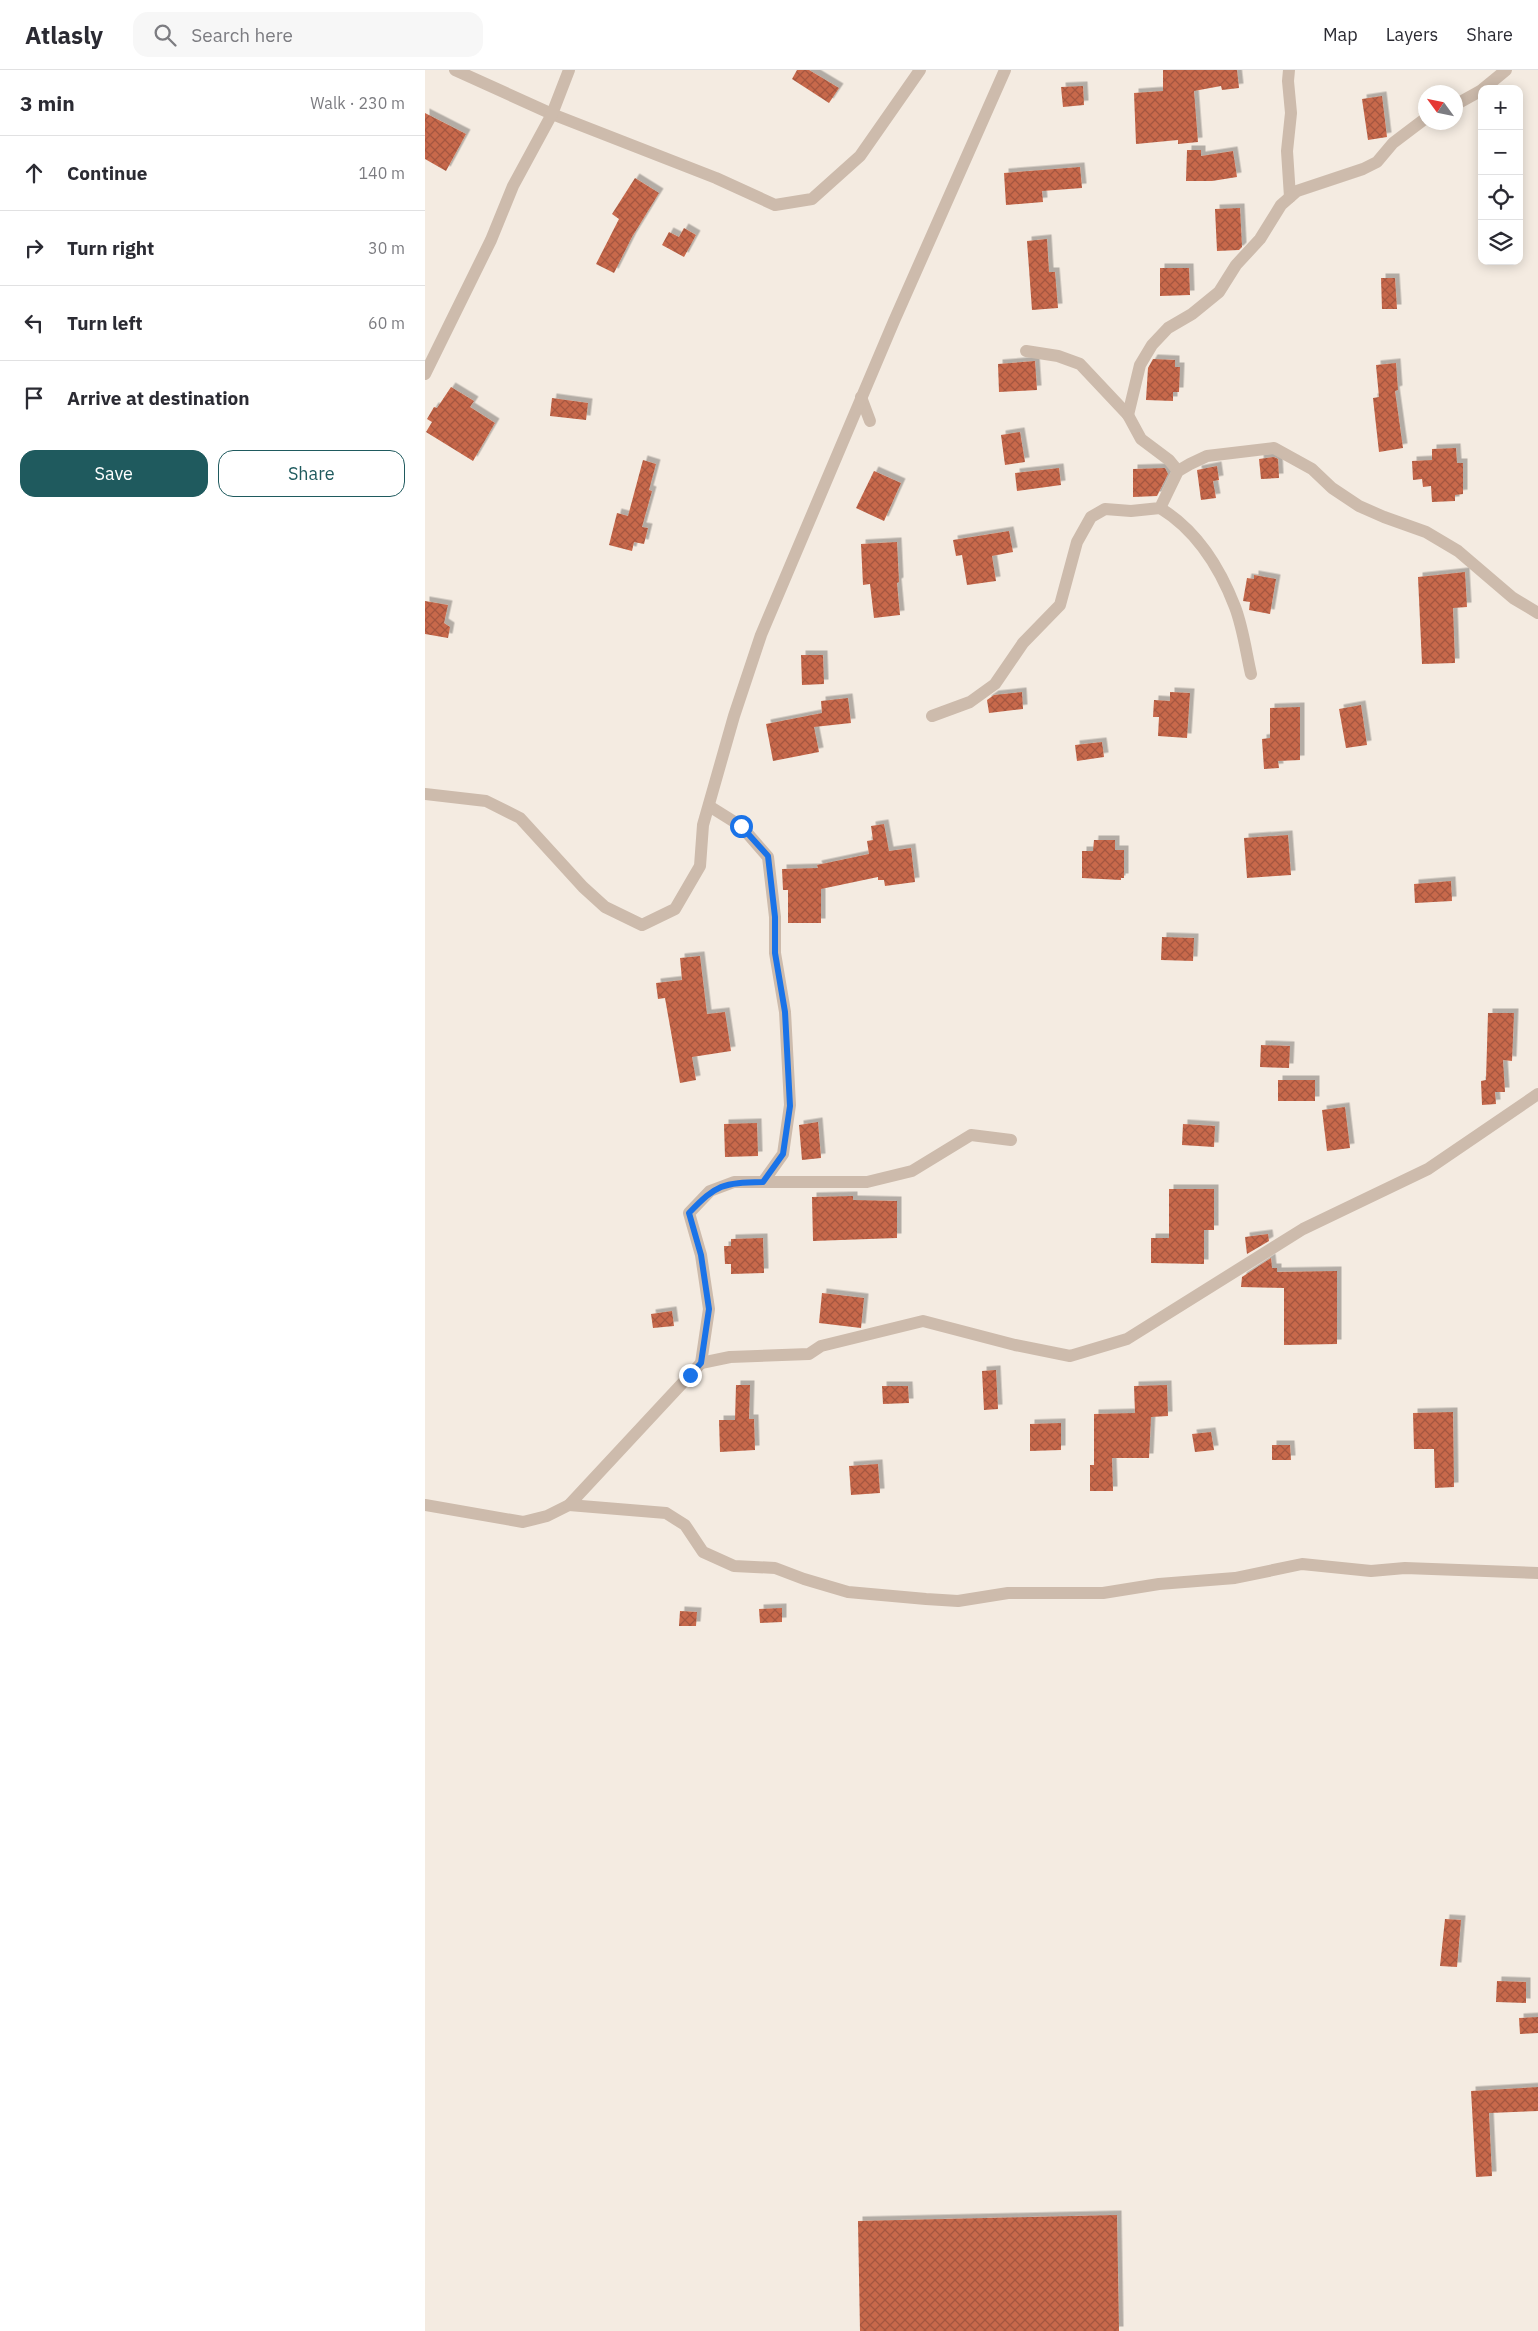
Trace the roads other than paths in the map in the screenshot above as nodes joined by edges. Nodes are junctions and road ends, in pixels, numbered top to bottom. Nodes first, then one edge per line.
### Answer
1 (455, 70) edge
2 (569, 70) edge
3 (920, 70) edge
4 (1005, 70) edge
5 (1289, 70) edge
6 (1506, 70) edge
7 (1488, 85) edge
8 (1478, 92) edge
9 (1463, 100) edge
10 (552, 114) junction
11 (1418, 123) edge
12 (1291, 197) junction
13 (1026, 351) dead end
14 (425, 374) edge
15 (861, 397) junction
16 (1129, 415) junction
17 (869, 421) dead end
18 (1178, 471) junction
19 (1160, 508) junction
20 (1538, 613) edge
21 (1251, 674) dead end
22 (932, 716) dead end
23 (425, 794) edge
24 (709, 806) junction
25 (1538, 1094) edge
26 (1011, 1140) dead end
27 (763, 1182) junction
28 (701, 1363) junction
29 (425, 1505) edge
30 (569, 1505) junction
31 (1538, 1573) edge

1 - 10 street
2 - 10 street
3 - 10 street
4 - 15 street
5 - 12 street
6 - 7 street
8 - 9 street
10 - 14 street
11 - 12 street
12 - 16 street
13 - 16 street
15 - 17 street
15 - 24 street
16 - 18 street
18 - 19 street
18 - 20 street
19 - 21 street
19 - 22 street
23 - 24 street
24 - 27 street
25 - 28 street
26 - 27 street
27 - 28 street
28 - 30 street
29 - 30 street
30 - 31 street

